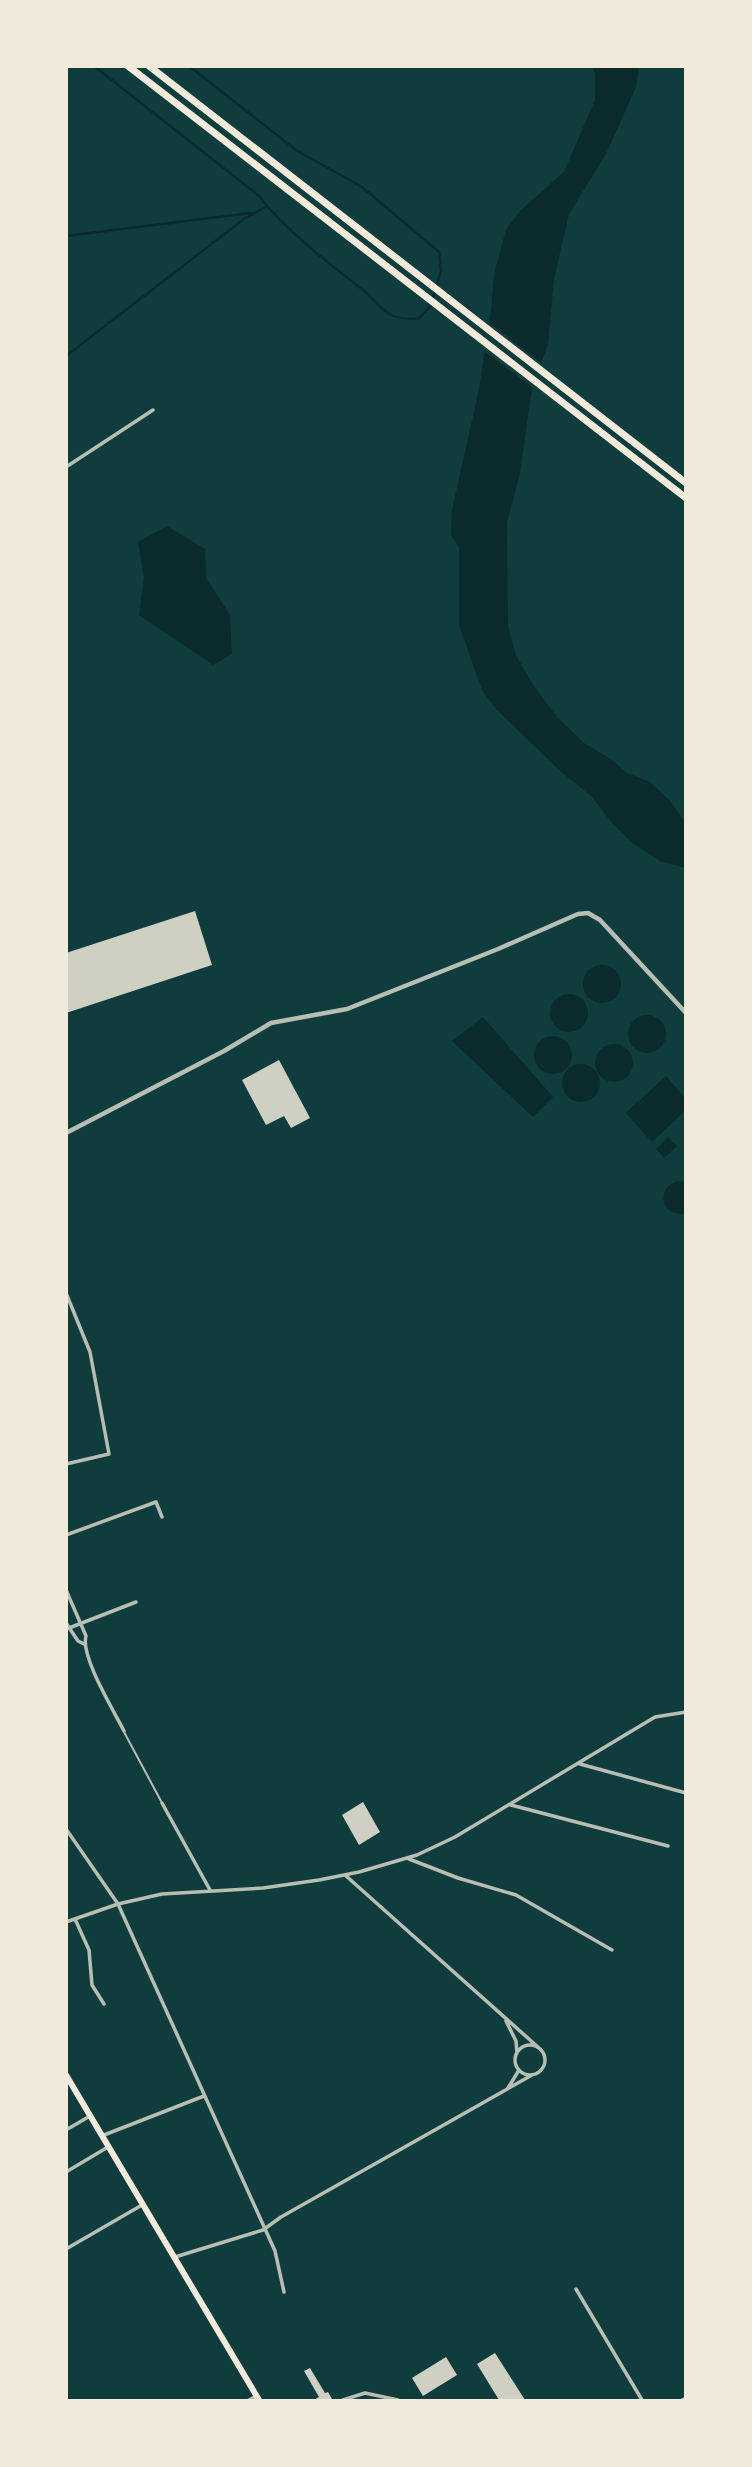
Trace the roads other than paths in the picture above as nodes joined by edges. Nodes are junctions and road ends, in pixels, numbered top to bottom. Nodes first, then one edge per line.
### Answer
1 (128, 66) edge
2 (149, 66) edge
3 (152, 410) dead end
4 (66, 467) edge
5 (685, 483) edge
6 (685, 498) edge
7 (685, 1013) edge
8 (66, 1133) edge
9 (66, 1293) edge
10 (69, 1464) edge
11 (162, 1517) dead end
12 (66, 1535) edge
13 (66, 1590) edge
14 (136, 1602) dead end
15 (80, 1623) junction
16 (68, 1625) edge
17 (84, 1644) junction
18 (685, 1712) edge
19 (124, 1731) joint
20 (578, 1763) junction
21 (685, 1793) edge
22 (162, 1803) joint
23 (510, 1805) junction
24 (66, 1829) edge
25 (668, 1846) dead end
26 (407, 1859) junction
27 (345, 1875) junction
28 (210, 1890) junction
29 (118, 1904) junction
30 (75, 1919) junction
31 (66, 1922) edge
32 (612, 1950) dead end
33 (104, 2004) dead end
34 (505, 2019) junction
35 (539, 2048) junction
36 (517, 2055) junction
37 (519, 2070) junction
38 (66, 2075) edge
39 (532, 2075) junction
40 (507, 2090) junction
41 (204, 2096) junction
42 (90, 2116) junction
43 (66, 2130) edge
44 (102, 2136) junction
45 (108, 2147) junction
46 (66, 2172) edge
47 (142, 2205) junction
48 (263, 2230) junction
49 (66, 2249) edge
50 (173, 2258) junction
51 (576, 2289) dead end
52 (285, 2292) dead end
53 (258, 2398) edge
54 (249, 2400) edge
55 (343, 2400) edge
56 (398, 2400) edge
57 (642, 2400) edge

1 - 6 highway
2 - 5 highway
3 - 4 street
7 - 8 street
9 - 10 street
11 - 12 street
13 - 15 street
14 - 15 street
15 - 16 street
15 - 17 street
16 - 17 street
17 - 19 street
18 - 20 street
19 - 22 lane
20 - 21 street
20 - 23 street
22 - 28 street
23 - 25 street
23 - 26 street
24 - 29 street
26 - 27 street
26 - 32 street
27 - 28 street
27 - 34 street
28 - 29 street
29 - 30 street
29 - 41 street
30 - 31 street
30 - 33 street
34 - 35 street
34 - 36 street
35 - 36 street
35 - 39 street
36 - 37 street
37 - 39 street
37 - 40 street
38 - 42 main road
39 - 40 street
40 - 48 street
41 - 44 street
41 - 48 street
42 - 43 street
42 - 44 main road
44 - 45 main road
45 - 46 street
45 - 47 main road
47 - 49 street
47 - 50 main road
48 - 50 street
48 - 52 street
50 - 53 main road
51 - 57 street
53 - 54 street
55 - 56 street

